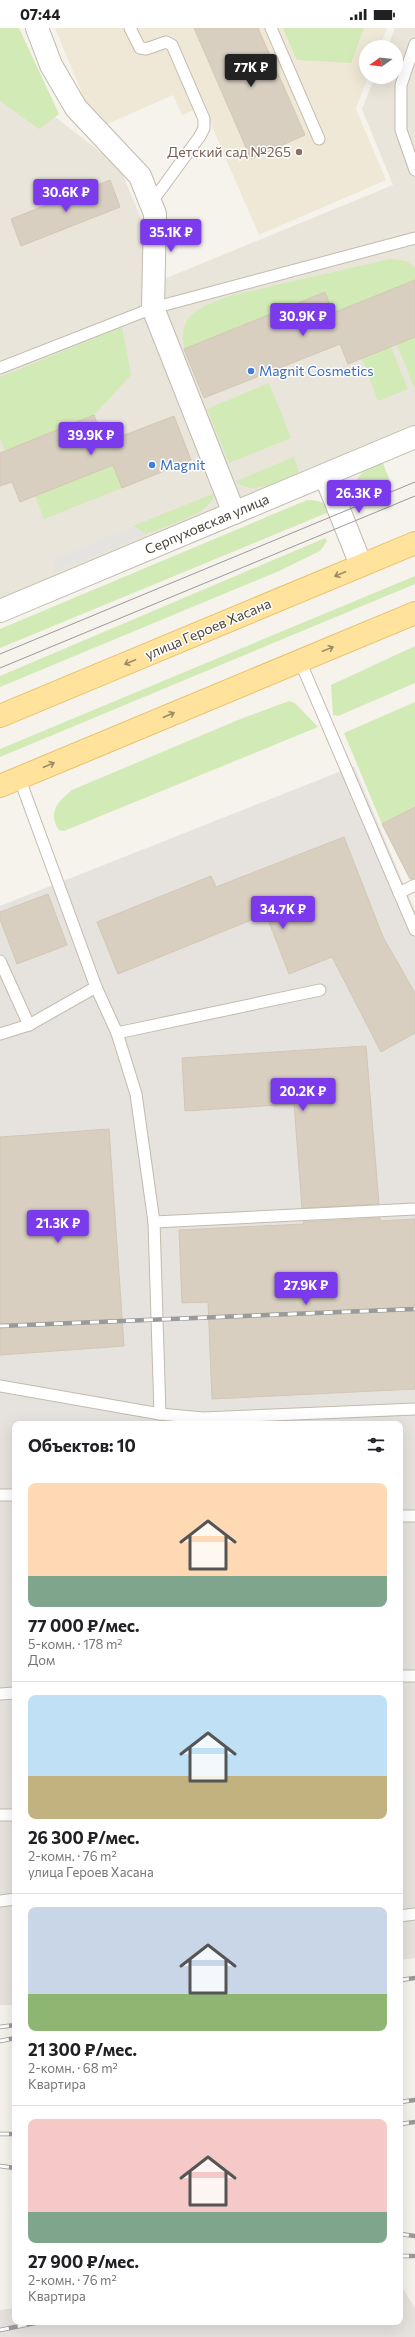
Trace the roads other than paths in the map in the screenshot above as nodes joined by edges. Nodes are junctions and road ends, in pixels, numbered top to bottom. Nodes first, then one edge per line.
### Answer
1 (37, 28) edge
2 (130, 28) edge
3 (271, 28) edge
4 (415, 44) edge
5 (319, 139) dead end
6 (415, 170) edge
7 (150, 203) junction
8 (415, 238) edge
9 (153, 308) junction
10 (0, 368) edge
11 (415, 437) edge
12 (325, 475) junction
13 (234, 513) junction
14 (415, 542) edge
15 (361, 565) junction
16 (0, 611) edge
17 (415, 614) edge
18 (300, 660) junction
19 (0, 716) edge
20 (10, 782) edge
21 (415, 885) edge
22 (399, 893) junction
23 (415, 930) edge
24 (0, 961) edge
25 (96, 987) junction
26 (320, 990) dead end
27 (30, 1025) junction
28 (117, 1033) junction
29 (0, 1034) edge
30 (415, 1209) edge
31 (154, 1222) junction
32 (0, 1386) edge
33 (415, 1409) edge
34 (160, 1414) junction
35 (0, 1495) edge
36 (12, 1495) edge
37 (403, 1516) edge
38 (415, 1516) edge
39 (403, 1676) edge
40 (415, 1676) edge
41 (0, 1694) edge
42 (12, 1694) edge
43 (0, 1815) edge
44 (12, 1815) edge
45 (12, 1899) edge
46 (0, 1901) edge
47 (415, 1914) edge
48 (403, 1916) edge

1 - 7 street
2 - 7 lane
3 - 5 lane
4 - 6 lane
7 - 9 street
8 - 9 lane
9 - 10 lane
9 - 13 street
11 - 12 street, Серпуховская улица
12 - 13 street, Серпуховская улица
12 - 15 street
13 - 16 street, Серпуховская улица
14 - 15 main road, улица Героев Хасана
15 -> 19 main road, улица Героев Хасана
18 -> 17 main road
20 -> 18 main road
18 - 22 lane
20 - 25 lane
21 - 22 lane
22 - 23 lane
24 - 27 lane
25 - 27 lane
25 - 28 lane
26 - 28 lane
27 - 29 lane
28 - 31 lane
30 - 31 lane
31 - 34 lane
32 - 34 lane
33 - 34 lane
35 - 36 lane
37 - 38 lane
39 - 40 lane
41 - 42 lane
43 - 44 lane
45 - 46 lane
47 - 48 lane

